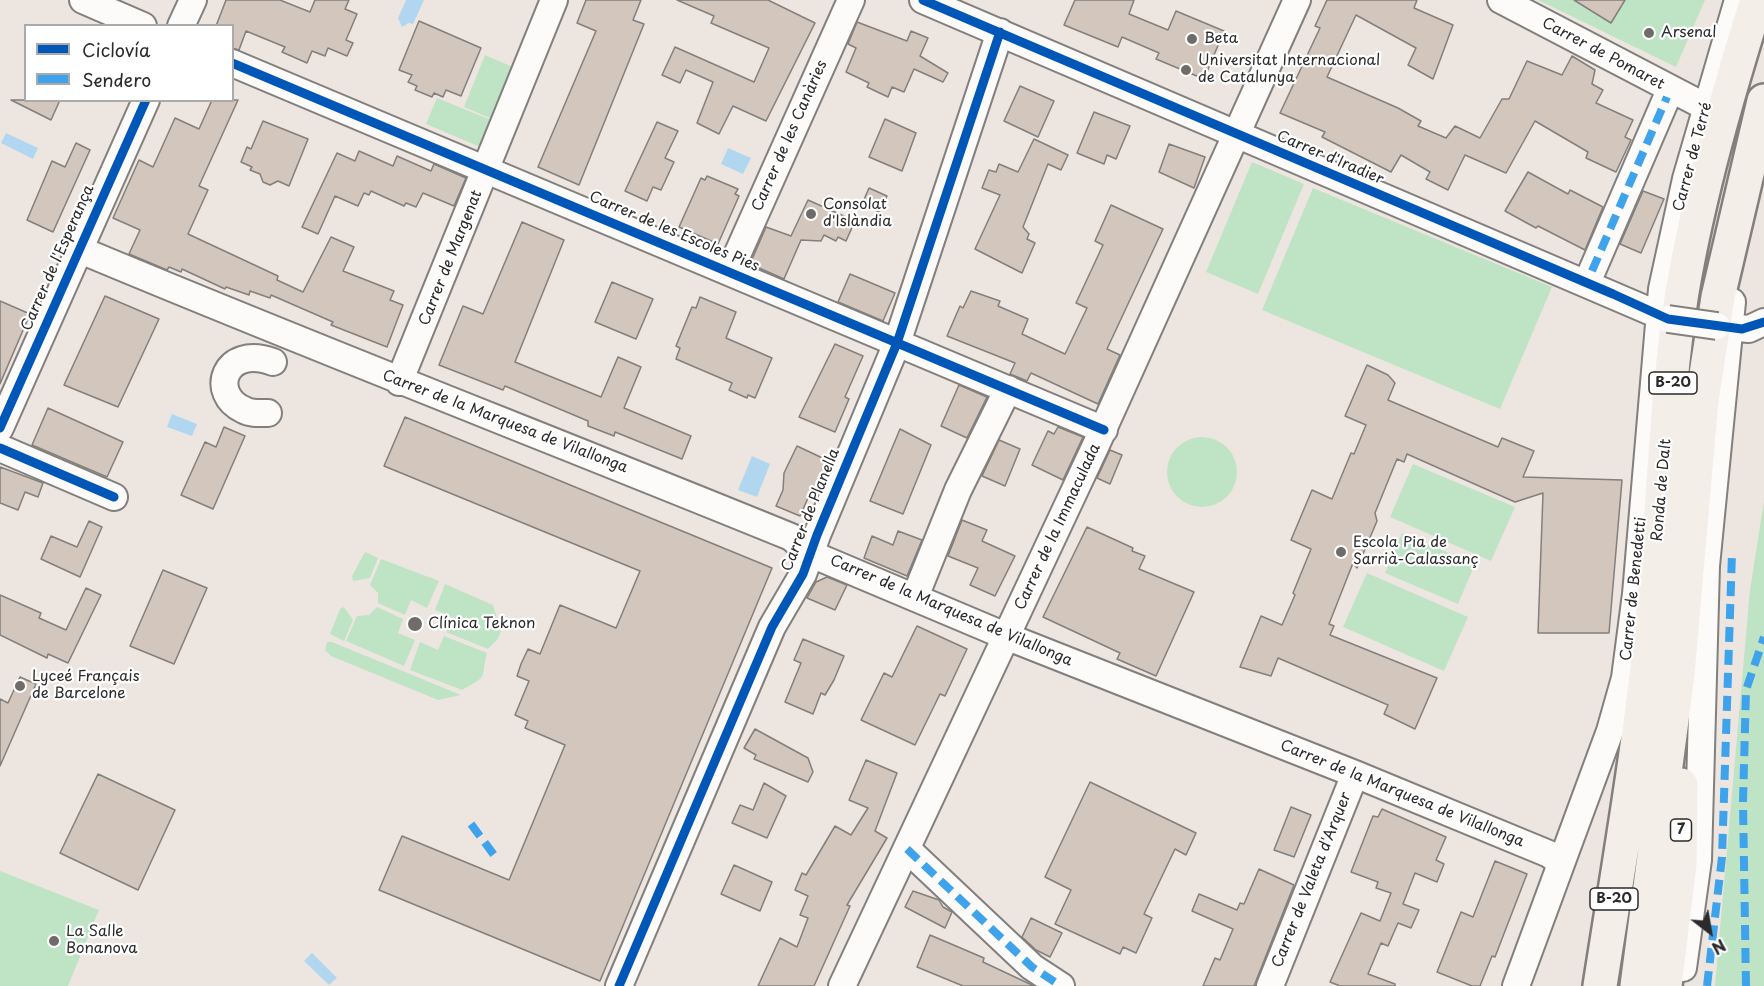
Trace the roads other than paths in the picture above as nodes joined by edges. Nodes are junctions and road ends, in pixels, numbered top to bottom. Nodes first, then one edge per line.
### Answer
1 (83, 0) edge
2 (193, 0) edge
3 (554, 0) edge
4 (851, 0) edge
5 (923, 0) edge
6 (1297, 0) edge
7 (1500, 0) edge
8 (1738, 0) edge
9 (1757, 0) edge
10 (138, 24) edge
11 (182, 24) edge
12 (1000, 32) junction
13 (234, 64) edge
14 (1667, 97) dead end
15 (1764, 100) edge
16 (145, 102) edge
17 (1706, 108) junction
18 (1237, 135) junction
19 (1764, 155) edge
20 (487, 170) junction
21 (78, 249) junction
22 (1592, 271) dead end
23 (732, 273) junction
24 (1664, 318) junction
25 (1764, 322) edge
26 (1723, 327) junction
27 (897, 343) junction
28 (273, 362) dead end
29 (399, 382) junction
30 (1008, 389) junction
31 (268, 413) dead end
32 (0, 428) edge
33 (1104, 430) junction
34 (0, 448) edge
35 (114, 497) dead end
36 (812, 554) junction
37 (915, 597) junction
38 (1008, 637) junction
39 (1678, 674) junction
40 (1355, 774) junction
41 (1627, 811) junction
42 (907, 849) junction
43 (1560, 862) junction
44 (619, 986) edge
45 (842, 986) edge
46 (1061, 986) edge
47 (1270, 986) edge
48 (1515, 986) edge
49 (1583, 986) edge
50 (1600, 986) edge
51 (1636, 986) edge
52 (1665, 986) edge
53 (1681, 986) edge

1 - 10 street
2 - 11 street
3 - 20 street, Carrer de Margenat
4 - 23 street, Carrer de les Canàries
5 - 12 street, Carrer d'Iradier
6 - 18 street, Carrer de la Immaculada
7 - 17 street, Carrer de Pomaret
8 - 17 street, Carrer de Terré
9 - 41 highway, Ronda de Dalt / B-20
12 - 18 street, Carrer d'Iradier
12 - 27 street, Carrer de Planella
13 - 20 street, Carrer de les Escoles Pies
14 - 22 street
15 - 39 highway, B-20
16 - 21 street, Carrer de l'Esperança
17 - 24 street, Carrer de Terré
18 - 24 street, Carrer d'Iradier
18 - 33 street, Carrer de la Immaculada
19 - 26 street
20 - 23 street, Carrer de les Escoles Pies
20 - 29 street, Carrer de Margenat
21 - 29 street, Carrer de la Marquesa de Vilallonga
21 - 32 street, Carrer de l'Esperança
23 - 27 street, Carrer de les Escoles Pies
24 - 26 street, Carrer d'Iradier, bridge
24 - 43 street, Carrer de Benedetti
25 - 26 street, Carrer d'Iradier
26 - 53 street
27 - 30 street, Carrer de les Escoles Pies
27 - 36 street, Carrer de Planella
28 - 31 street
29 - 36 street, Carrer de la Marquesa de Vilallonga
30 - 33 street, Carrer de les Escoles Pies
30 - 37 street
33 - 38 street, Carrer de la Immaculada
34 - 35 street
36 - 37 street, Carrer de la Marquesa de Vilallonga
36 - 44 street, Carrer de Planella
37 - 38 street, Carrer de la Marquesa de Vilallonga
38 - 40 street, Carrer de la Marquesa de Vilallonga
38 - 42 street, Carrer de la Immaculada
39 - 51 highway, B-20
39 - 52 highway, 7
40 - 43 street, Carrer de la Marquesa de Vilallonga
40 - 47 street, Carrer de Valeta d'Arquer
41 - 49 highway
41 - 50 highway, Ronda de Dalt / B-20
42 - 45 street, Carrer de la Immaculada
42 - 46 street
43 - 48 street, Carrer de Benedetti

